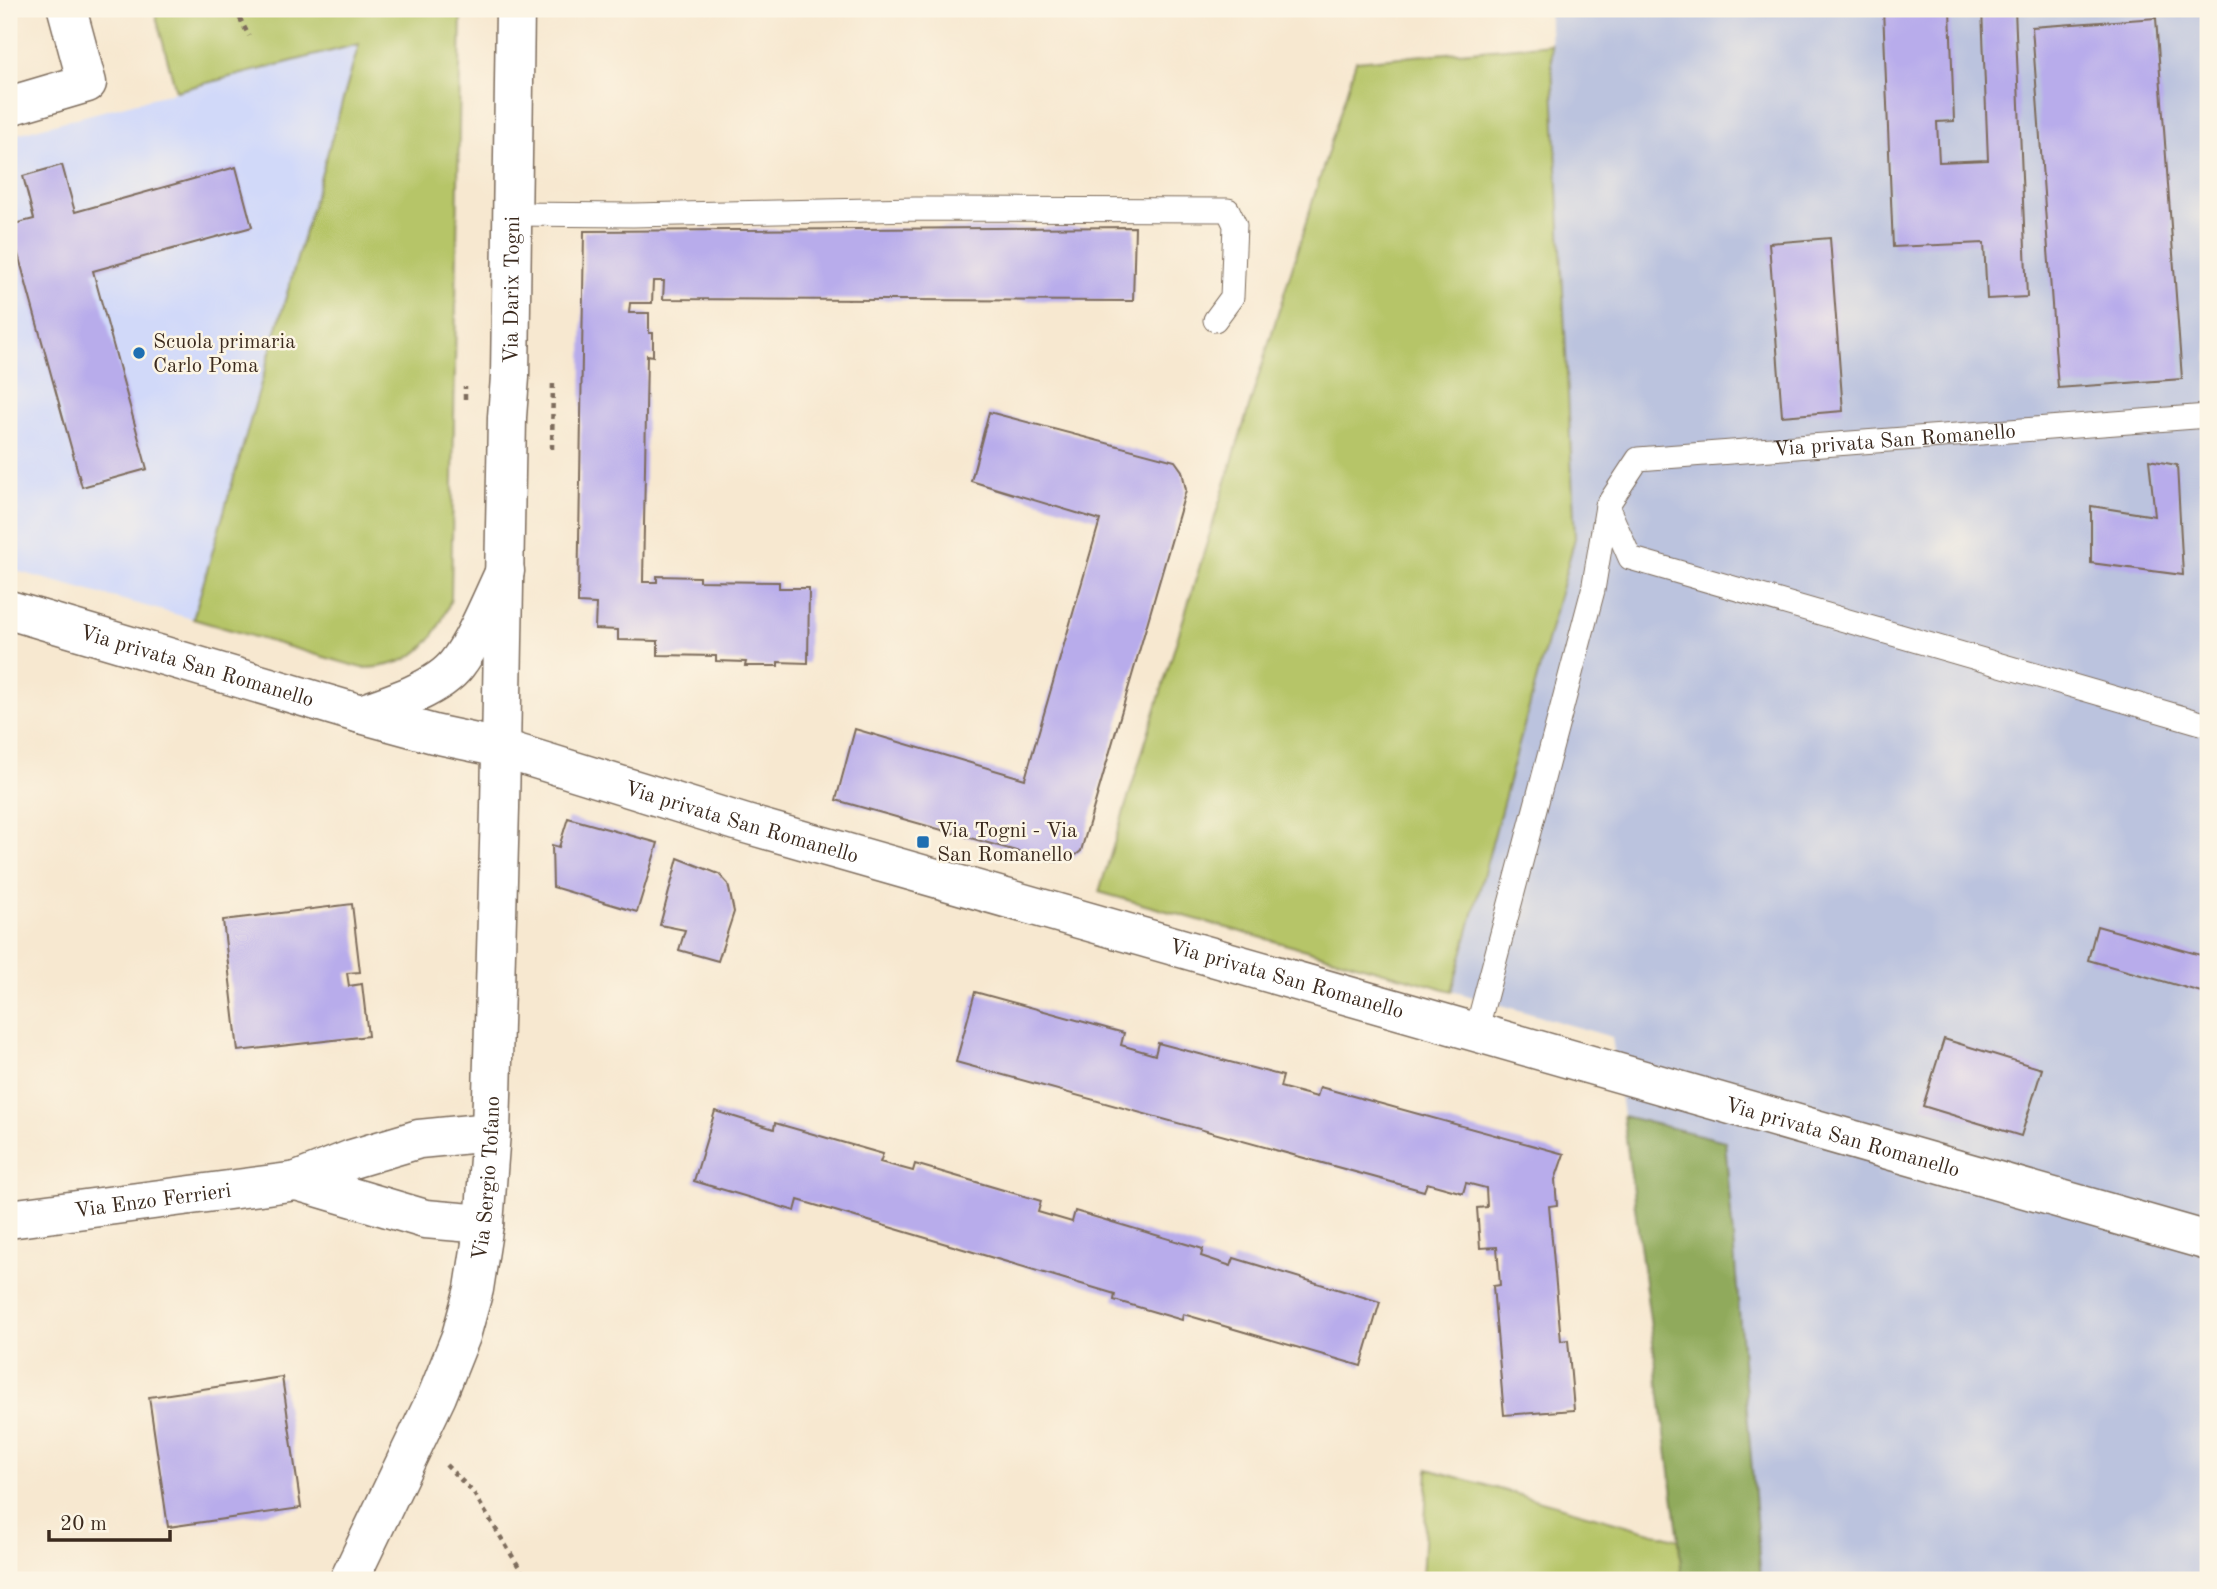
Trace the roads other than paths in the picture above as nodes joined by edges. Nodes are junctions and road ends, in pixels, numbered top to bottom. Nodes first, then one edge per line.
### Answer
1 (67, 9) edge
2 (521, 16) edge
3 (9, 106) edge
4 (511, 215) junction
5 (1215, 320) dead end
6 (2208, 416) edge
7 (1607, 506) junction
8 (505, 571) junction
9 (9, 610) edge
10 (361, 715) junction
11 (2208, 725) edge
12 (500, 748) junction
13 (1476, 1032) junction
14 (491, 1132) junction
15 (297, 1181) junction
16 (9, 1219) edge
17 (484, 1224) junction
18 (2208, 1241) edge
19 (349, 1580) edge

1 - 3 street
2 - 4 street, Via Darix Togni
4 - 5 lane
4 - 8 street, Via Darix Togni
6 - 7 lane, Via privata San Romanello
7 - 11 lane
7 - 13 lane, Via privata San Romanello
8 - 10 street, Via Darix Togni
8 - 12 street, Via Darix Togni
9 - 10 street, Via privata San Romanello
10 - 12 street, Via privata San Romanello
12 - 13 street, Via privata San Romanello
12 - 14 street, Via Sergio Tofano
13 - 18 street, Via privata San Romanello
14 - 15 street, Via Enzo Ferrieri
14 - 17 street, Via Sergio Tofano
15 - 16 street, Via Enzo Ferrieri
15 - 17 street, Via Enzo Ferrieri
17 - 19 street, Via Sergio Tofano

